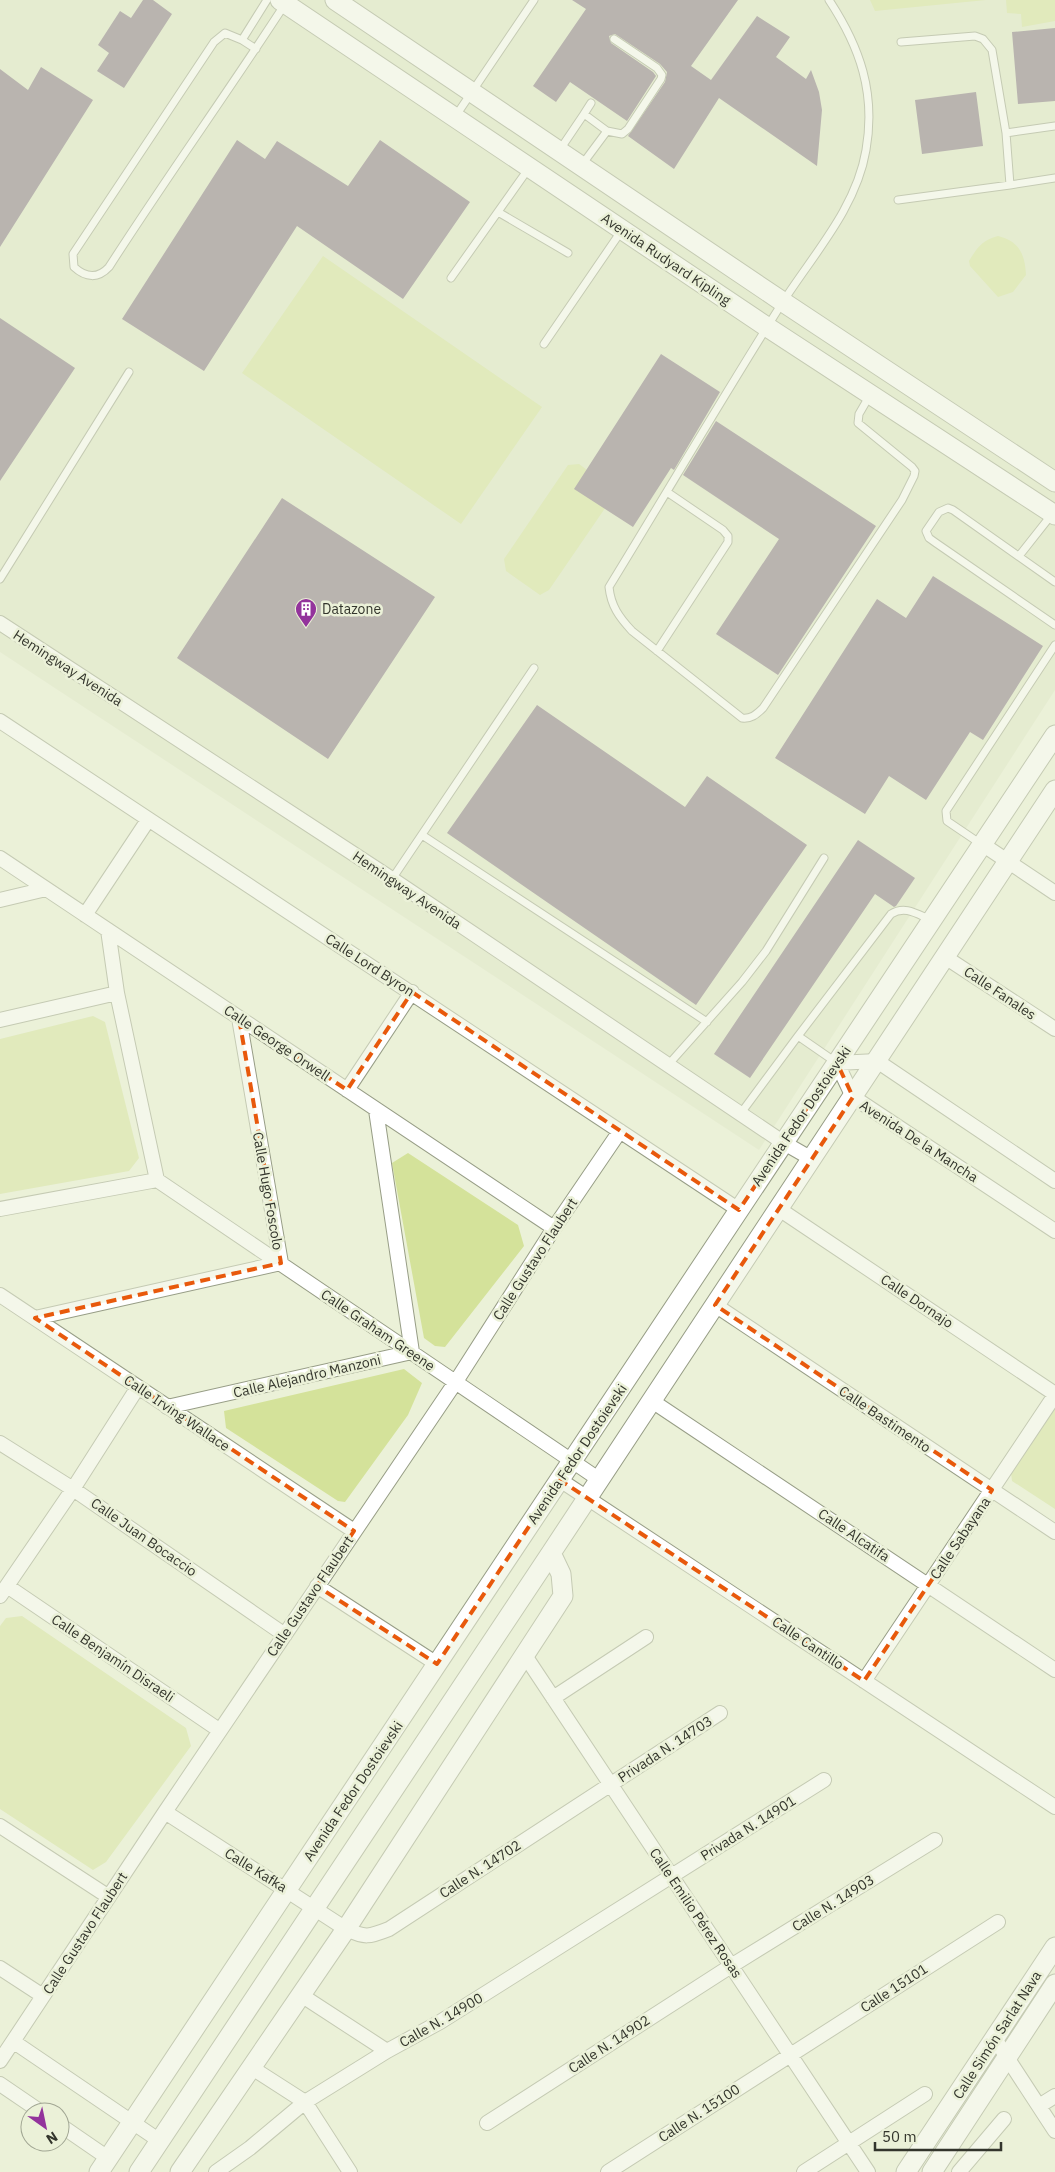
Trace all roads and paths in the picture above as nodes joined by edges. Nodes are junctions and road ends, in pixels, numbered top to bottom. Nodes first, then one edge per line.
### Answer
1 (335, 0) edge
2 (534, 0) edge
3 (829, 0) edge
4 (277, 1) edge
5 (614, 38) dead end
6 (242, 40) junction
7 (901, 42) dead end
8 (256, 49) junction
9 (472, 92) junction
10 (591, 103) dead end
11 (584, 114) junction
12 (455, 118) junction
13 (1055, 126) edge
14 (606, 131) junction
15 (1006, 132) junction
16 (559, 151) junction
17 (581, 166) junction
18 (530, 167) junction
19 (1055, 178) edge
20 (1010, 185) junction
21 (898, 200) dead end
22 (498, 212) junction
23 (622, 230) junction
24 (568, 253) dead end
25 (451, 278) dead end
26 (783, 302) junction
27 (767, 327) junction
28 (544, 344) dead end
29 (130, 372) dead end
30 (870, 395) junction
31 (1055, 482) edge
32 (667, 492) junction
33 (1054, 513) edge
34 (1019, 556) junction
35 (0, 579) edge
36 (1055, 582) edge
37 (0, 624) edge
38 (1055, 625) edge
39 (1055, 645) edge
40 (657, 652) junction
41 (534, 668) dead end
42 (0, 721) edge
43 (1055, 735) edge
44 (1055, 790) edge
45 (148, 820) junction
46 (422, 834) junction
47 (982, 844) junction
48 (0, 858) edge
49 (824, 858) dead end
50 (1008, 862) junction
51 (392, 879) junction
52 (46, 889) junction
53 (1055, 893) edge
54 (0, 900) edge
55 (85, 914) junction
56 (932, 920) junction
57 (108, 930) junction
58 (945, 957) junction
59 (412, 992) junction
60 (117, 993) junction
61 (239, 1018) junction
62 (0, 1020) edge
63 (707, 1022) junction
64 (1055, 1030) edge
65 (798, 1036) junction
66 (876, 1061) junction
67 (837, 1063) junction
68 (668, 1065) junction
69 (347, 1090) junction
70 (853, 1097) junction
71 (376, 1110) junction
72 (742, 1113) junction
73 (620, 1131) junction
74 (784, 1143) junction
75 (812, 1159) junction
76 (157, 1180) junction
77 (1055, 1182) edge
78 (0, 1209) edge
79 (779, 1209) junction
80 (739, 1210) junction
81 (554, 1228) junction
82 (1055, 1231) edge
83 (281, 1263) junction
84 (0, 1295) edge
85 (715, 1305) junction
86 (35, 1318) junction
87 (412, 1352) junction
88 (455, 1382) junction
89 (138, 1387) junction
90 (1055, 1394) edge
91 (652, 1401) junction
92 (167, 1407) junction
93 (0, 1443) edge
94 (572, 1461) junction
95 (560, 1480) junction
96 (600, 1480) junction
97 (73, 1488) junction
98 (992, 1490) junction
99 (588, 1498) junction
100 (354, 1530) junction
101 (1055, 1532) edge
102 (551, 1554) junction
103 (928, 1585) junction
104 (318, 1586) junction
105 (3, 1591) edge
106 (286, 1635) junction
107 (646, 1637) dead end
108 (524, 1654) junction
109 (437, 1664) junction
110 (1055, 1670) edge
111 (864, 1680) junction
112 (553, 1698) junction
113 (720, 1713) dead end
114 (220, 1730) junction
115 (824, 1780) dead end
116 (610, 1784) junction
117 (1055, 1807) edge
118 (164, 1812) junction
119 (0, 1826) edge
120 (935, 1840) dead end
121 (671, 1876) junction
122 (287, 1889) junction
123 (109, 1897) junction
124 (315, 1908) junction
125 (998, 1922) dead end
126 (346, 1929) junction
127 (1055, 1947) edge
128 (731, 1966) junction
129 (0, 1968) edge
130 (1055, 1984) edge
131 (301, 1995) junction
132 (43, 1996) junction
133 (996, 2039) junction
134 (14, 2042) junction
135 (387, 2050) junction
136 (790, 2055) junction
137 (1008, 2058) junction
138 (0, 2061) edge
139 (252, 2068) junction
140 (0, 2084) edge
141 (925, 2094) dead end
142 (1055, 2096) edge
143 (26, 2102) edge
144 (305, 2102) junction
145 (1039, 2106) junction
146 (1004, 2119) dead end
147 (132, 2122) junction
148 (487, 2123) dead end
149 (1055, 2131) edge
150 (70, 2134) edge
151 (160, 2141) junction
152 (849, 2144) junction
153 (104, 2165) edge
154 (139, 2172) edge
155 (180, 2172) edge
156 (216, 2172) edge
157 (350, 2172) edge
158 (608, 2172) edge
159 (804, 2172) edge
160 (868, 2172) edge
161 (906, 2172) edge
162 (932, 2172) edge
163 (959, 2172) edge

1 - 9 main road
2 - 9 lane
3 - 26 lane
4 - 6 lane
4 - 8 lane
4 - 12 main road, Avenida Rudyard Kipling
5 - 14 lane
6 - 8 lane
6 - 8 lane
7 - 15 lane
9 - 12 lane
9 - 16 main road
10 - 11 lane
11 - 14 lane
11 - 16 lane
12 - 18 main road, Avenida Rudyard Kipling
13 - 15 lane
14 - 17 lane
15 - 20 lane
16 - 17 main road
17 - 26 main road
18 - 22 lane
18 - 23 main road, Avenida Rudyard Kipling
19 - 20 lane
20 - 21 lane
22 - 24 lane
22 - 25 lane
23 - 27 main road, Avenida Rudyard Kipling
23 - 28 lane
26 - 27 lane
26 - 31 main road
27 - 30 main road, Avenida Rudyard Kipling
27 - 32 lane
29 - 35 lane
30 - 33 main road, Avenida Rudyard Kipling
30 - 40 lane
32 - 40 lane
32 - 40 lane
33 - 34 lane
34 - 36 lane
34 - 38 lane
37 - 51 street, Hemingway Avenida
39 - 47 lane
41 - 46 lane
42 - 45 street, Calle Lord Byron
43 - 47 main road, Avenida Fedor Dostoievski
44 - 50 main road
45 - 55 street
45 - 59 street, Calle Lord Byron
46 - 51 lane
46 - 63 lane
47 - 50 street
47 - 56 main road, Avenida Fedor Dostoievski
48 - 52 street, Calle George Orwell
49 - 63 lane
50 - 53 street
50 - 58 main road
51 - 68 street, Hemingway Avenida
52 - 54 street
52 - 55 street, Calle George Orwell
55 - 57 street, Calle George Orwell
56 - 65 lane
56 - 67 main road, Avenida Fedor Dostoievski
57 - 60 street
57 - 61 street, Calle George Orwell
58 - 64 street, Calle Fanales
58 - 66 main road
59 - 69 street
59 - 73 street, Calle Lord Byron
60 - 62 street
60 - 76 street
61 - 69 street, Calle George Orwell
61 - 83 street, Calle Hugo Foscolo
63 - 68 lane
65 - 67 lane
65 - 72 lane
66 - 67 street
66 - 70 main road
66 - 77 street
67 - 70 street, Avenida De la Mancha
67 - 74 main road, Avenida Fedor Dostoievski
68 - 72 street, Hemingway Avenida
69 - 71 street, Calle George Orwell
70 - 75 main road
70 - 82 street, Avenida De la Mancha
71 - 81 street, Calle George Orwell
71 - 87 street
72 - 74 street, Hemingway Avenida
73 - 80 street, Calle Lord Byron
73 - 81 street, Calle Gustavo Flaubert
74 - 75 street, Hemingway Avenida
74 - 80 main road, Avenida Fedor Dostoievski
75 - 79 main road
76 - 78 street
76 - 83 street, Calle Graham Greene
79 - 85 main road
79 - 90 street, Calle Dornajo
80 - 94 main road, Avenida Fedor Dostoievski
81 - 88 street, Calle Gustavo Flaubert
83 - 86 street, Calle Hugo Foscolo
83 - 87 street, Calle Graham Greene
84 - 86 street, Calle Irving Wallace
85 - 91 main road
85 - 98 street, Calle Bastimento
86 - 89 street, Calle Irving Wallace
87 - 88 street, Calle Graham Greene
87 - 92 street, Calle Alejandro Manzoni
88 - 94 street, Calle Graham Greene
88 - 100 street, Calle Gustavo Flaubert
89 - 92 street, Calle Irving Wallace
89 - 97 street
90 - 98 street, Calle Sabayana
91 - 96 main road
91 - 103 street, Calle Alcatifa
92 - 100 street, Calle Irving Wallace
93 - 97 street, Calle Juan Bocaccio
94 - 95 main road, Avenida Fedor Dostoievski
94 - 96 street, Calle Graham Greene
95 - 99 street, Calle Cantillo
95 - 109 main road, Avenida Fedor Dostoievski
96 - 99 main road
97 - 105 street
97 - 106 street, Calle Juan Bocaccio
98 - 101 street, Calle Bastimento
98 - 103 street, Calle Sabayana
99 - 102 main road
99 - 111 street, Calle Cantillo
100 - 104 street, Calle Gustavo Flaubert
102 - 108 main road
102 - 124 main road
103 - 110 street, Calle Alcatifa
103 - 111 street, Calle Sabayana
104 - 106 street, Calle Gustavo Flaubert
104 - 109 street
105 - 114 street, Calle Benjamín Disraeli
106 - 114 street, Calle Gustavo Flaubert
107 - 112 street
108 - 112 street, Calle Emilio Pérez Rosas
108 - 126 main road
109 - 122 main road, Avenida Fedor Dostoievski
111 - 117 street, Calle Cantillo
112 - 116 street, Calle Emilio Pérez Rosas
113 - 116 street, Privada N. 14703
114 - 118 street, Calle Gustavo Flaubert
115 - 121 street, Privada N. 14901
116 - 121 street, Calle Emilio Pérez Rosas
116 - 126 street, Calle N. 14702
118 - 122 street, Calle Kafka
118 - 123 street, Calle Gustavo Flaubert
119 - 123 street
120 - 128 street, Calle N. 14903
121 - 128 street, Calle Emilio Pérez Rosas
121 - 135 street, Calle N. 14900
122 - 124 street, Calle Kafka
122 - 147 main road, Avenida Fedor Dostoievski
123 - 132 street, Calle Gustavo Flaubert
124 - 126 street, Calle Kafka
124 - 151 main road
125 - 136 street, Calle 15101
126 - 131 main road
127 - 133 main road, Calle Simón Sarlat Nava
128 - 136 street, Calle Emilio Pérez Rosas
128 - 148 street, Calle N. 14902
129 - 132 street
130 - 137 main road, Calle Simón Sarlat Nava
131 - 135 street
131 - 139 main road
132 - 134 street, Calle Gustavo Flaubert
133 - 137 street
133 - 161 main road, Calle Simón Sarlat Nava
134 - 138 street, Calle Gustavo Flaubert
134 - 147 street
135 - 144 street, Calle N. 14900
136 - 152 street, Calle Emilio Pérez Rosas
136 - 158 street, Calle N. 15100
137 - 145 street
137 - 162 main road, Calle Simón Sarlat Nava
139 - 144 street
139 - 155 main road
140 - 143 street
141 - 152 street
142 - 145 street
144 - 156 street, Calle N. 14900
144 - 157 street
145 - 149 street
146 - 163 street
147 - 151 street
147 - 153 main road, Avenida Fedor Dostoievski
150 - 153 street
151 - 154 main road
152 - 159 street
152 - 160 street, Calle Emilio Pérez Rosas

